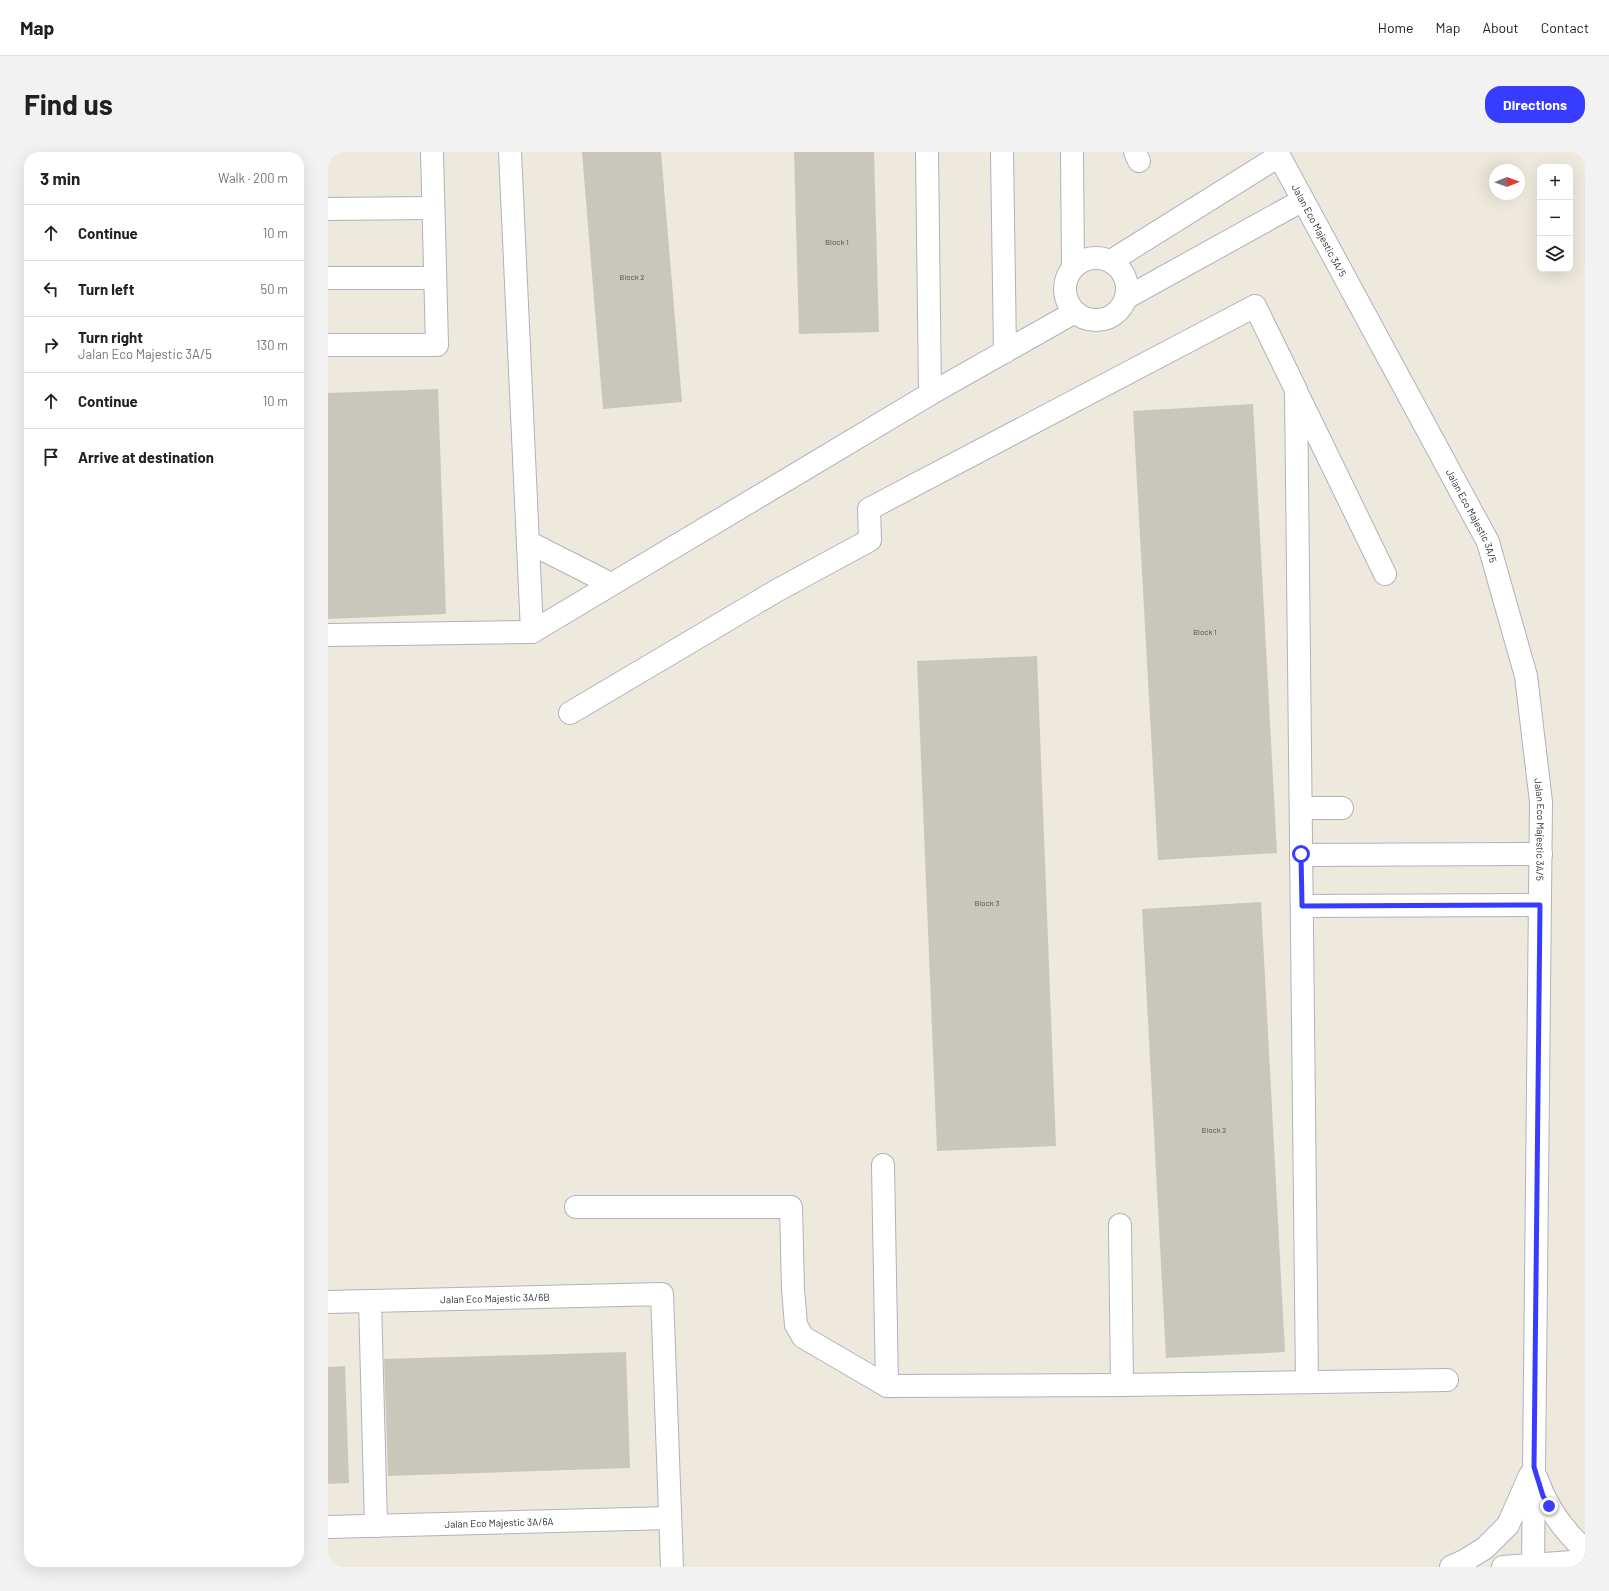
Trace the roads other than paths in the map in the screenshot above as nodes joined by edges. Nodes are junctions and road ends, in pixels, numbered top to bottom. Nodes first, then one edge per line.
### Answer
1 (432, 152) edge
2 (510, 152) edge
3 (927, 152) edge
4 (1002, 152) edge
5 (1072, 152) edge
6 (1278, 154) edge
7 (1303, 200) junction
8 (328, 208) edge
9 (433, 208) junction
10 (1110, 261) junction
11 (1073, 268) junction
12 (328, 278) edge
13 (435, 278) junction
14 (1126, 298) junction
15 (1075, 312) junction
16 (328, 345) edge
17 (1005, 352) junction
18 (1296, 390) junction
19 (930, 394) junction
20 (528, 542) junction
21 (1385, 574) dead end
22 (611, 584) junction
23 (532, 632) junction
24 (328, 635) edge
25 (570, 714) dead end
26 (1301, 808) junction
27 (1342, 808) dead end
28 (1301, 854) junction
29 (1541, 854) junction
30 (1540, 905) junction
31 (1302, 906) junction
32 (883, 1165) dead end
33 (576, 1207) dead end
34 (1120, 1225) dead end
35 (370, 1301) junction
36 (328, 1302) edge
37 (1447, 1380) dead end
38 (1307, 1382) junction
39 (1122, 1385) junction
40 (887, 1386) junction
41 (1534, 1467) junction
42 (670, 1518) junction
43 (376, 1526) junction
44 (328, 1528) edge
45 (1585, 1550) edge
46 (1585, 1561) edge
47 (1533, 1566) edge
48 (672, 1567) edge
49 (1451, 1567) edge
50 (1503, 1567) edge

1 - 9 street
2 - 20 street
3 - 19 street
4 - 17 street
5 - 11 street
6 - 7 street, Jalan Eco Majestic 3A/5
6 - 10 street
7 - 14 street
7 - 29 street, Jalan Eco Majestic 3A/5
8 - 9 street
9 - 13 street
10 - 11 street
10 - 14 street
11 - 15 street
12 - 13 street
13 - 16 street
14 - 15 street
15 - 17 street
17 - 19 street
18 - 21 street
18 - 25 street
18 - 26 street
19 - 22 street
20 - 22 street
20 - 23 street
22 - 23 street
23 - 24 street
26 - 27 street
26 - 28 street
28 - 29 street
28 - 31 street
29 - 30 street, Jalan Eco Majestic 3A/5
30 - 31 street
30 - 41 street, Jalan Eco Majestic 3A/5
31 - 38 street
32 - 40 street
33 - 40 street
34 - 39 street
35 - 36 street, Jalan Eco Majestic 3A/6B
35 - 42 street, Jalan Eco Majestic 3A/6B
35 - 43 street
37 - 38 street
38 - 39 street
39 - 40 street
41 - 45 street
41 - 47 street, Jalan Eco Majestic 3A/5
41 - 49 street
42 - 43 street, Jalan Eco Majestic 3A/6A
42 - 48 street
43 - 44 street, Jalan Eco Majestic 3A/6A
46 - 47 street
47 - 50 street

